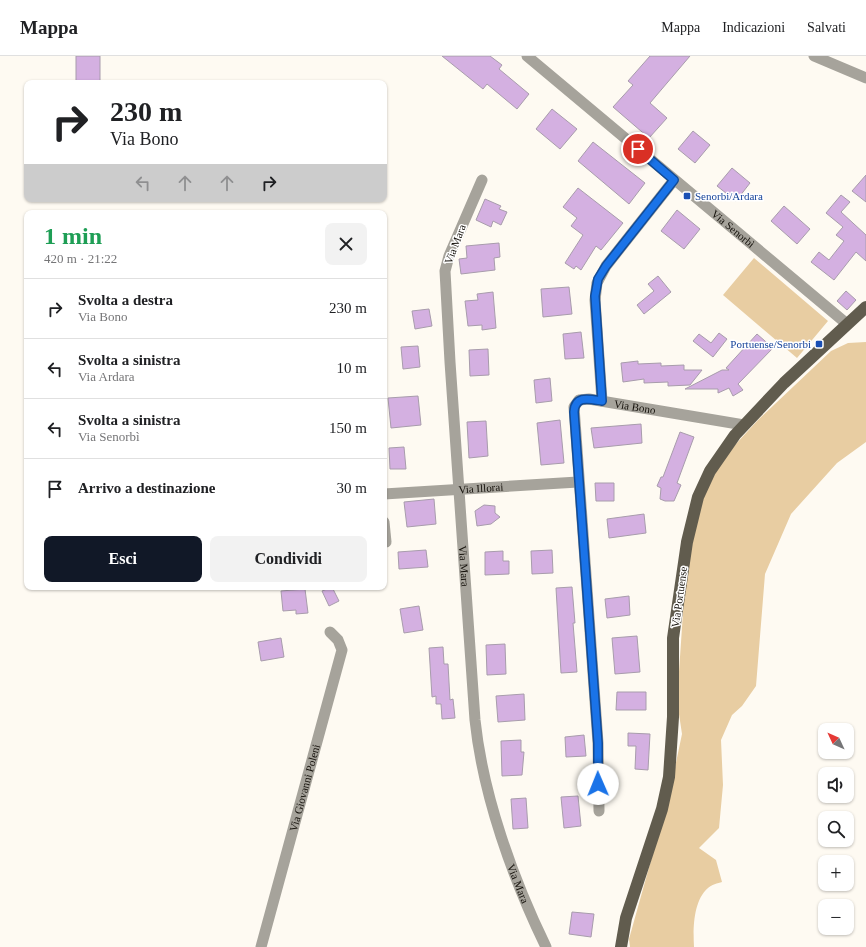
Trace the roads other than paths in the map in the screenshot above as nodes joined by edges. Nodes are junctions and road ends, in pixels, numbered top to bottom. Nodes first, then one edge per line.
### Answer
1 (527, 56) edge
2 (814, 56) edge
3 (866, 78) edge
4 (482, 180) dead end
5 (674, 180) junction
6 (866, 307) edge
7 (847, 324) junction
8 (602, 401) junction
9 (744, 425) junction
10 (578, 482) junction
11 (458, 489) junction
12 (387, 494) edge
13 (330, 632) dead end
14 (599, 811) dead end
15 (261, 947) edge
16 (546, 947) edge
17 (621, 947) edge

1 - 5 street, Via Senorbì
2 - 3 street
4 - 11 street, Via Mara
5 - 7 street, Via Senorbì
5 - 8 street
6 - 7 main road, Via Portuense
7 - 9 main road, Via Portuense
8 - 9 street, Via Bono
8 - 10 street, Via Bono
9 - 17 main road, Via Portuense
10 - 11 street, Via Illorai
10 - 14 street, Via Bono
11 - 12 street, Via Illorai
11 - 16 street, Via Mara
13 - 15 street, Via Giovanni Poleni

